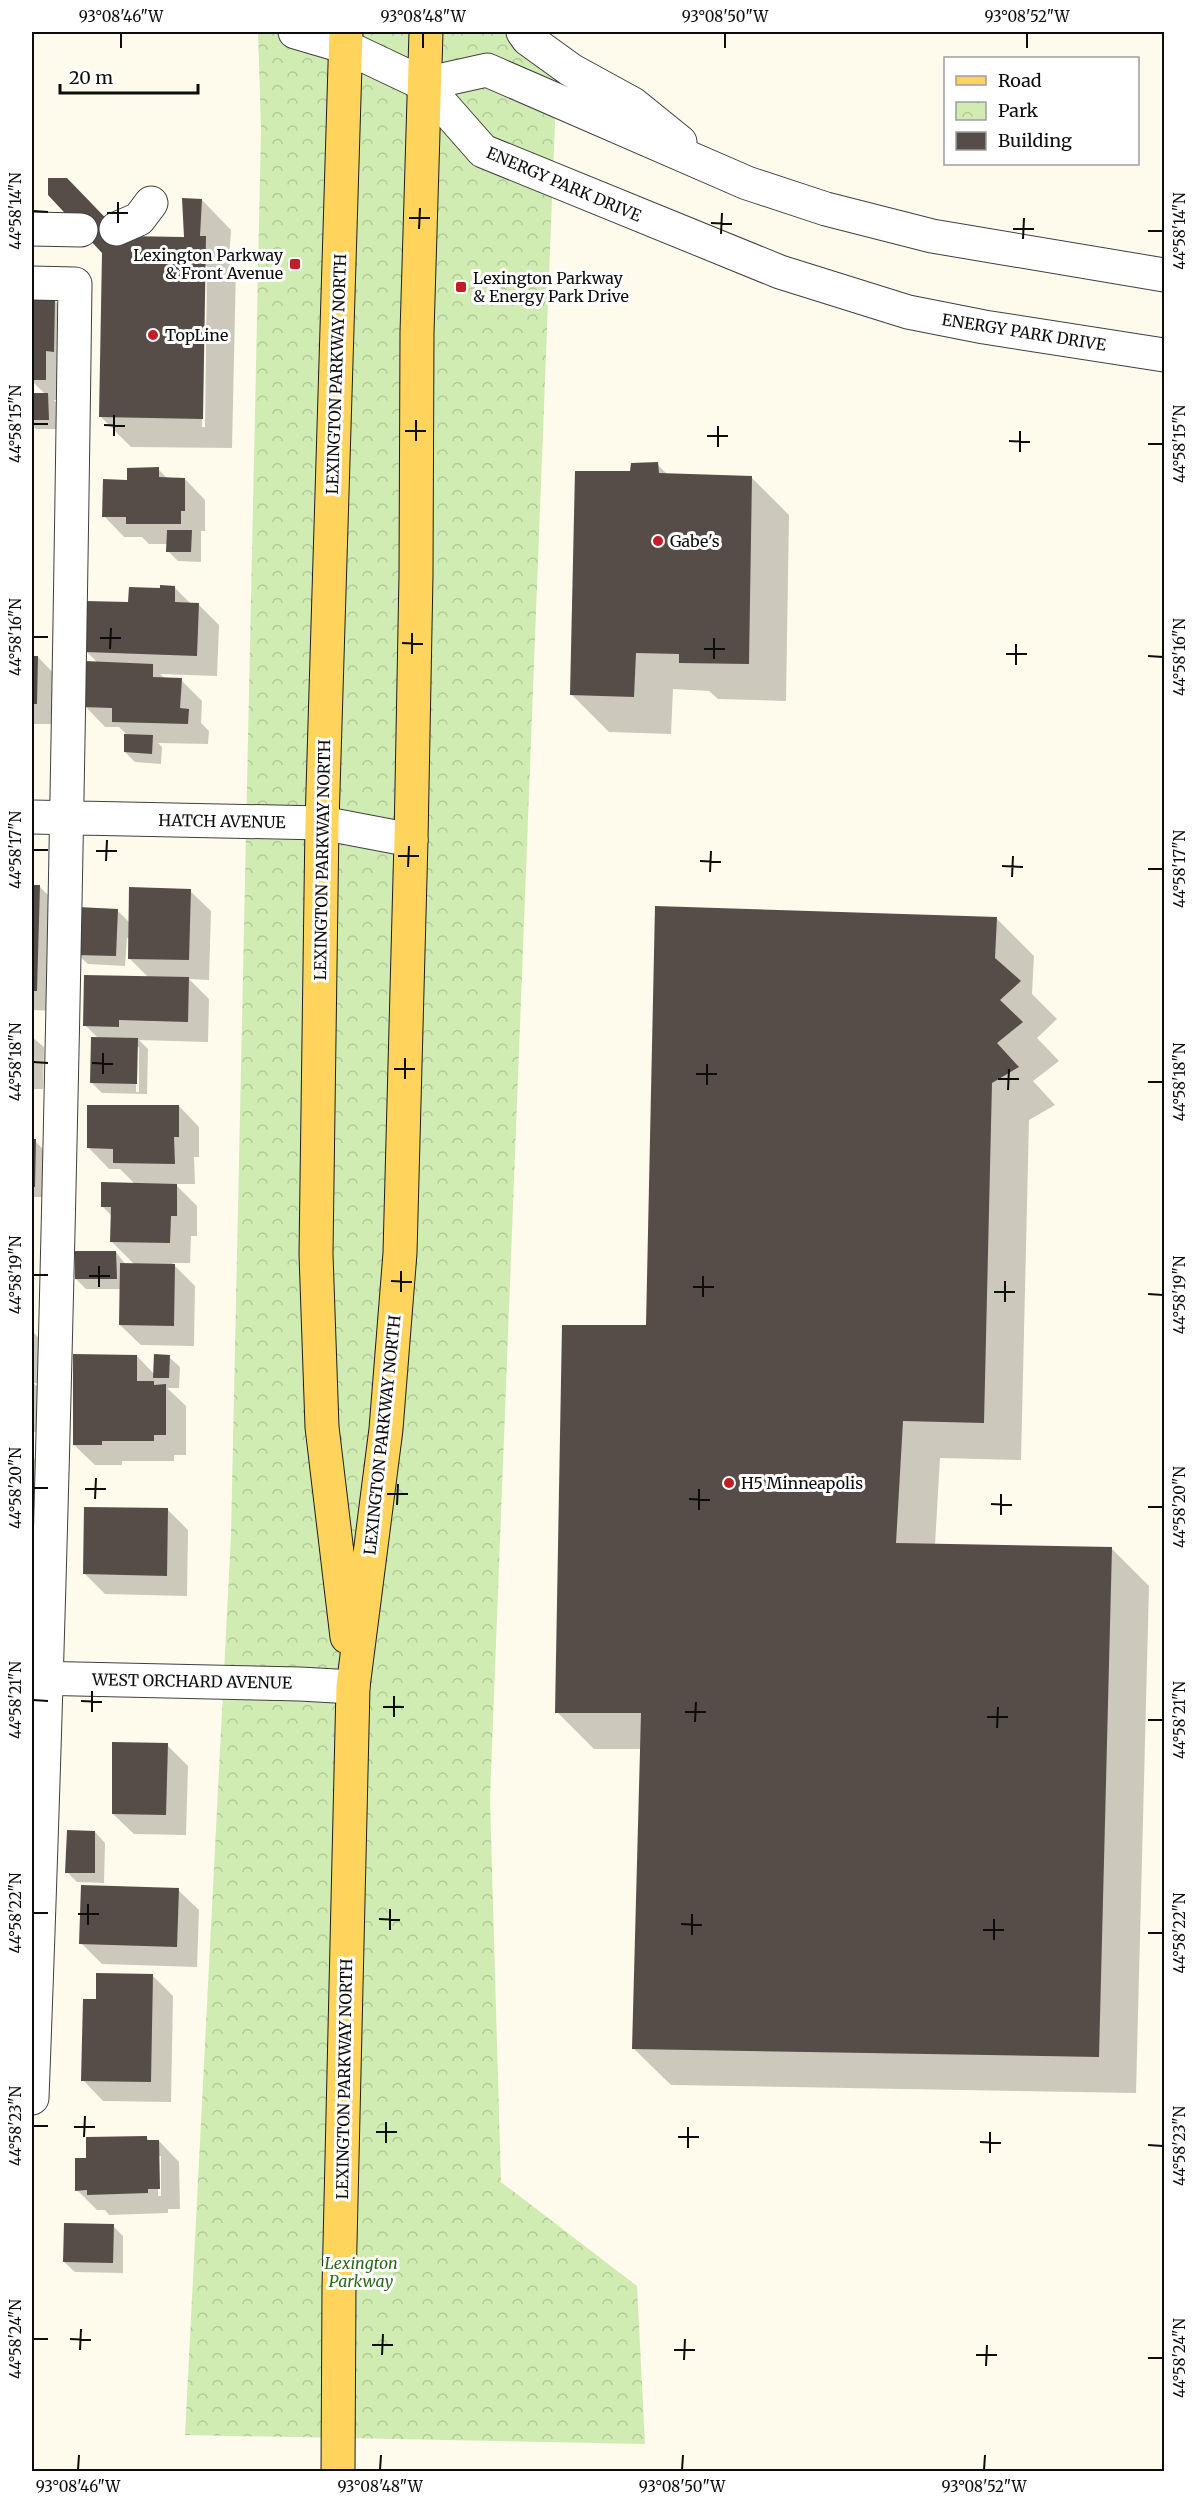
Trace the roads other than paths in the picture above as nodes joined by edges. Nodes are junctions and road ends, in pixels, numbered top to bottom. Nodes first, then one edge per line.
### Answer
1 (295, 32) edge
2 (426, 32) edge
3 (523, 32) edge
4 (346, 39) edge
5 (424, 84) junction
6 (714, 169) junction
7 (150, 203) dead end
8 (116, 228) dead end
9 (32, 229) edge
10 (81, 230) dead end
11 (1164, 275) edge
12 (32, 283) edge
13 (1164, 355) edge
14 (32, 817) edge
15 (68, 818) junction
16 (322, 823) junction
17 (411, 840) junction
18 (40, 1678) edge
19 (353, 1687) junction
20 (32, 2098) edge
21 (338, 2472) edge

1 - 4 street
2 - 5 main road, LEXINGTON PARKWAY NORTH
3 - 6 street
4 - 5 street
4 - 16 main road, LEXINGTON PARKWAY NORTH
5 - 6 street
5 - 13 street, ENERGY PARK DRIVE
5 - 17 main road, LEXINGTON PARKWAY NORTH
6 - 11 street
7 - 8 street
9 - 10 street
12 - 15 street
14 - 15 street, HATCH AVENUE
15 - 16 street, HATCH AVENUE
15 - 18 street
16 - 17 street, HATCH AVENUE
16 - 19 main road, LEXINGTON PARKWAY NORTH
17 - 19 main road, LEXINGTON PARKWAY NORTH
18 - 19 street, WEST ORCHARD AVENUE
18 - 20 street
19 - 21 main road, LEXINGTON PARKWAY NORTH

